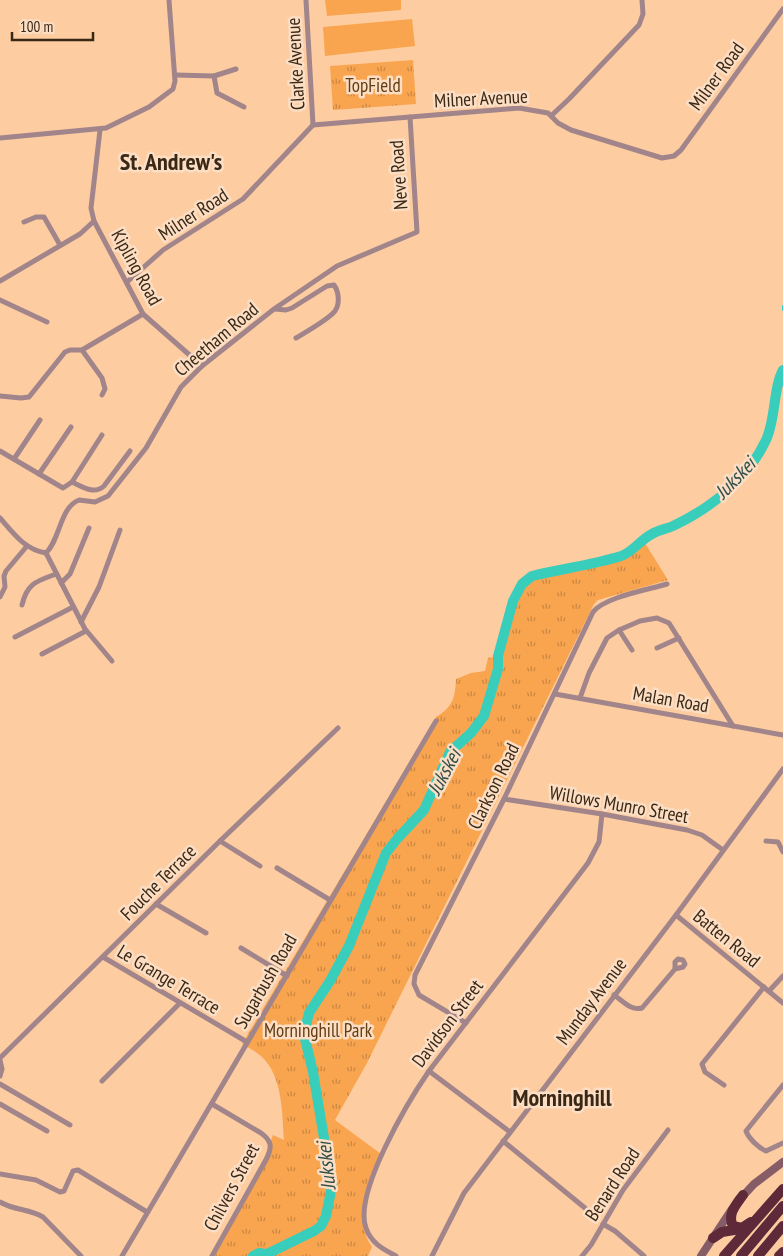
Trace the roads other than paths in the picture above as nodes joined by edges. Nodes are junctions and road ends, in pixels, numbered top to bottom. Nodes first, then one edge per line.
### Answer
1 (169, 0) edge
2 (306, 0) edge
3 (642, 0) edge
4 (783, 9) edge
5 (236, 70) dead end
6 (175, 74) junction
7 (214, 76) junction
8 (244, 107) dead end
9 (552, 115) junction
10 (410, 117) junction
11 (313, 125) junction
12 (100, 130) junction
13 (0, 138) edge
14 (670, 158) joint
15 (94, 221) junction
16 (24, 222) dead end
17 (417, 232) joint
18 (60, 245) junction
19 (0, 281) edge
20 (128, 282) junction
21 (0, 300) edge
22 (274, 309) junction
23 (143, 314) junction
24 (47, 322) dead end
25 (296, 338) dead end
26 (82, 350) junction
27 (202, 366) junction
28 (102, 395) dead end
29 (0, 396) edge
30 (40, 420) dead end
31 (71, 427) dead end
32 (102, 435) dead end
33 (0, 451) edge
34 (130, 451) dead end
35 (14, 459) junction
36 (39, 474) junction
37 (72, 482) junction
38 (0, 518) edge
39 (88, 528) dead end
40 (120, 530) dead end
41 (28, 546) junction
42 (46, 554) junction
43 (56, 574) junction
44 (61, 583) junction
45 (666, 584) dead end
46 (0, 597) edge
47 (22, 605) dead end
48 (73, 607) junction
49 (81, 622) junction
50 (619, 630) junction
51 (86, 631) junction
52 (15, 637) dead end
53 (679, 638) junction
54 (657, 648) dead end
55 (632, 650) dead end
56 (42, 654) dead end
57 (112, 661) dead end
58 (554, 694) junction
59 (580, 698) junction
60 (436, 721) dead end
61 (733, 726) junction
62 (338, 728) dead end
63 (783, 735) edge
64 (783, 769) edge
65 (504, 799) junction
66 (602, 814) junction
67 (220, 841) junction
68 (766, 841) dead end
69 (723, 850) junction
70 (783, 852) edge
71 (260, 866) dead end
72 (277, 868) dead end
73 (330, 900) junction
74 (156, 904) junction
75 (676, 915) junction
76 (206, 933) dead end
77 (240, 948) dead end
78 (103, 957) junction
79 (675, 969) dead end
80 (287, 976) junction
81 (783, 976) edge
82 (764, 987) junction
83 (769, 992) junction
84 (614, 995) junction
85 (180, 1003) junction
86 (783, 1003) edge
87 (466, 1023) junction
88 (247, 1042) junction
89 (0, 1059) edge
90 (429, 1070) junction
91 (0, 1076) edge
92 (102, 1081) dead end
93 (0, 1084) edge
94 (724, 1085) dead end
95 (783, 1085) edge
96 (0, 1104) edge
97 (212, 1104) junction
98 (70, 1125) dead end
99 (668, 1130) dead end
100 (47, 1131) dead end
101 (510, 1132) junction
102 (503, 1141) junction
103 (783, 1143) edge
104 (783, 1162) edge
105 (0, 1174) edge
106 (783, 1189) edge
107 (742, 1195) junction
108 (0, 1202) edge
109 (769, 1204) junction
110 (783, 1206) edge
111 (585, 1208) dead end
112 (147, 1212) junction
113 (602, 1225) junction
114 (783, 1226) edge
115 (742, 1228) junction
116 (713, 1238) junction
117 (783, 1252) edge
118 (81, 1256) edge
119 (122, 1256) edge
120 (212, 1256) edge
121 (396, 1256) edge
122 (432, 1256) edge
123 (582, 1256) edge
124 (644, 1256) edge
125 (701, 1256) edge
126 (706, 1256) edge
127 (724, 1256) edge
128 (741, 1256) edge
129 (758, 1256) edge
130 (780, 1256) edge

1 - 6 street
2 - 11 street, Clarke Avenue
3 - 9 street
4 - 14 street, Milner Road
5 - 7 street
6 - 7 street
6 - 12 street
7 - 8 street
9 - 10 street, Milner Avenue
9 - 14 street, Milner Avenue
10 - 11 street, Milner Avenue
10 - 17 street, Neve Road
11 - 20 street, Milner Road
12 - 13 street
12 - 15 street
15 - 18 street
15 - 20 street, Kipling Road
16 - 18 street
17 - 22 street, Cheetham Road
18 - 19 street
20 - 23 street, Kipling Road
21 - 24 street
22 - 25 street
22 - 27 street, Cheetham Road
23 - 26 street
23 - 27 street, Kipling Road
26 - 28 street
26 - 29 street
27 - 42 street, Cheetham Road
30 - 35 street
31 - 36 street
32 - 37 street
33 - 35 street
34 - 37 street
35 - 36 street
36 - 37 street
38 - 41 street
39 - 44 street
40 - 49 street
41 - 42 street
41 - 46 street
42 - 43 street
43 - 44 street
43 - 47 street
44 - 48 street
45 - 58 street, Clarkson Road
48 - 49 street
48 - 52 street
49 - 51 street
50 - 53 street
50 - 55 street
50 - 59 street
51 - 56 street
51 - 57 street
53 - 54 street
53 - 61 street
58 - 59 street, Malan Road
58 - 65 street, Clarkson Road
59 - 61 street, Malan Road
60 - 73 street, Sugarbush Road
61 - 63 street, Malan Road
62 - 67 street, Fouche Terrace
64 - 69 street, Munday Avenue
65 - 66 street, Willows Munro Street
65 - 87 street, Clarkson Road
66 - 69 street, Willows Munro Street
66 - 87 street, Davidson Street
67 - 71 street
67 - 74 street, Fouche Terrace
68 - 70 street
69 - 75 street, Munday Avenue
72 - 73 street
73 - 80 street, Sugarbush Road
74 - 76 street
74 - 78 street, Fouche Terrace
75 - 82 street, Batten Road
75 - 84 street, Munday Avenue
77 - 80 street
78 - 85 street, Le Grange Terrace
78 - 89 street, Fouche Terrace
79 - 84 street
80 - 88 street, Sugarbush Road
81 - 83 street
82 - 83 street, Batten Road
82 - 94 street
83 - 86 street, Batten Road
84 - 101 street, Munday Avenue
85 - 88 street, Le Grange Terrace
85 - 92 street
87 - 90 street, Davidson Street
88 - 97 street, Sugarbush Road
89 - 91 street
90 - 101 street
90 - 121 street, Davidson Street
93 - 98 street
95 - 103 street
96 - 100 street
97 - 112 street, Sugarbush Road
97 - 120 street, Chilvers Street
99 - 113 street, Benard Road
101 - 102 street, Munday Avenue
102 - 111 street
102 - 122 street, Munday Avenue
104 - 107 street
105 - 112 street
106 - 109 highway
107 - 115 highway
107 - 116 street
108 - 118 street
109 - 115 highway
109 - 127 highway
110 - 128 highway
112 - 119 street, Sugarbush Road
113 - 123 street, Benard Road
113 - 124 street
114 - 129 highway
115 - 116 highway
116 - 125 street
116 - 126 street
117 - 130 highway

